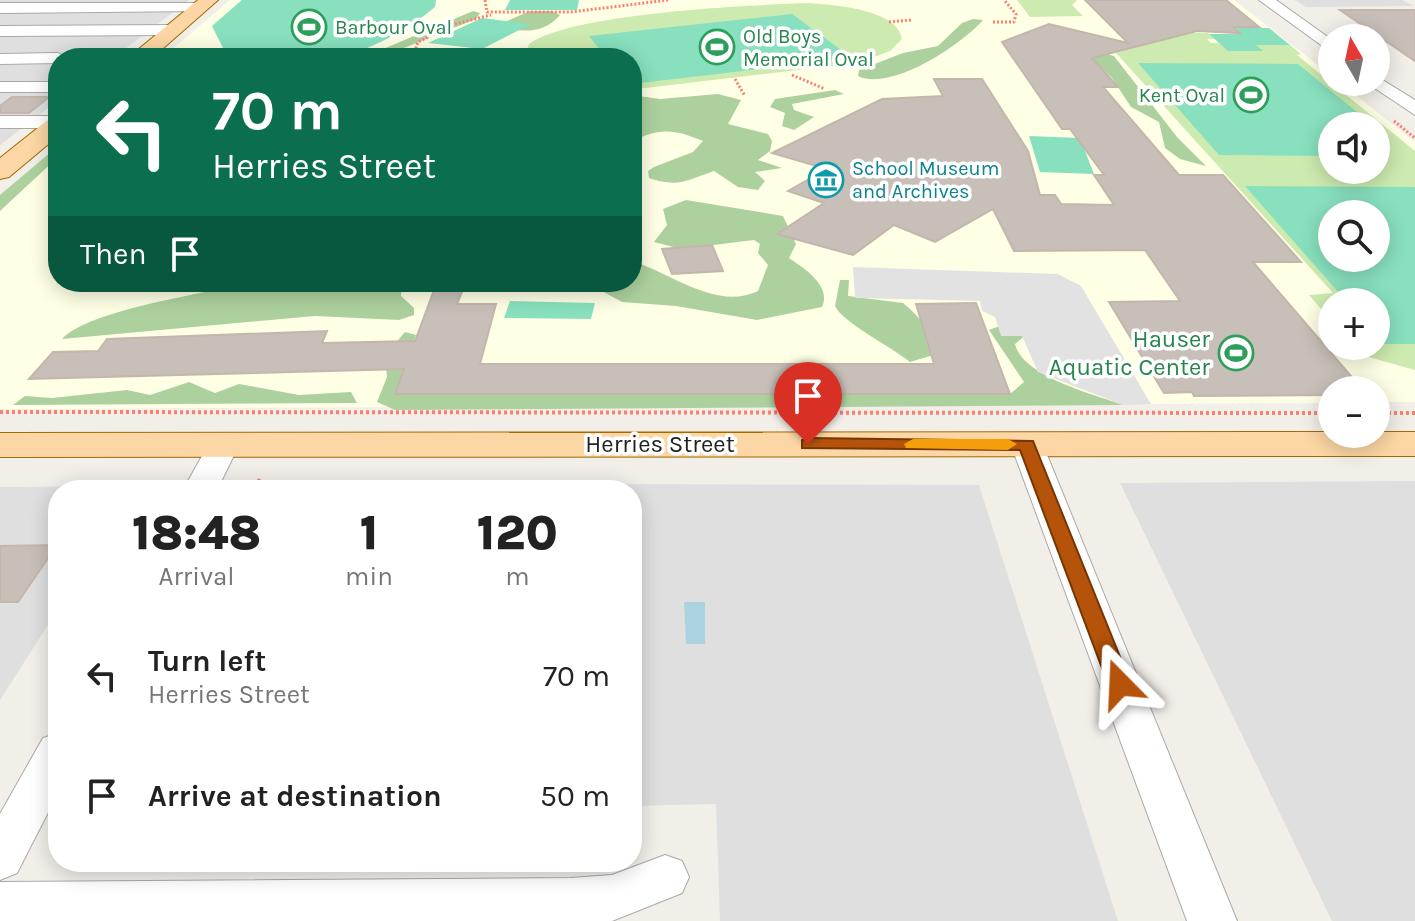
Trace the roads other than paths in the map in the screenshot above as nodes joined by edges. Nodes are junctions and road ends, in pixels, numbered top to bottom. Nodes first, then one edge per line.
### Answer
1 (1266, 0) edge
2 (205, 4) edge
3 (0, 8) edge
4 (172, 30) junction
5 (0, 31) edge
6 (1318, 38) edge
7 (151, 48) edge
8 (48, 58) edge
9 (0, 59) edge
10 (0, 87) edge
11 (48, 87) edge
12 (1390, 91) edge
13 (1415, 109) edge
14 (0, 122) edge
15 (48, 123) edge
16 (48, 131) edge
17 (5, 163) edge
18 (1415, 444) edge
19 (0, 445) edge
20 (223, 445) junction
21 (1027, 445) junction
22 (205, 480) edge
23 (48, 769) edge
24 (0, 858) edge
25 (665, 877) dead end
26 (0, 905) edge
27 (1212, 921) edge

1 - 6 street
2 - 3 street
2 - 4 main road
4 - 5 street
4 - 7 main road
8 - 9 street
10 - 11 street
12 - 13 street
14 - 15 street
16 - 17 main road
18 - 21 main road, Herries Street
19 - 20 main road, Herries Street
20 - 21 main road, Herries Street
20 - 22 street
21 - 27 street
23 - 24 street
25 - 26 street

